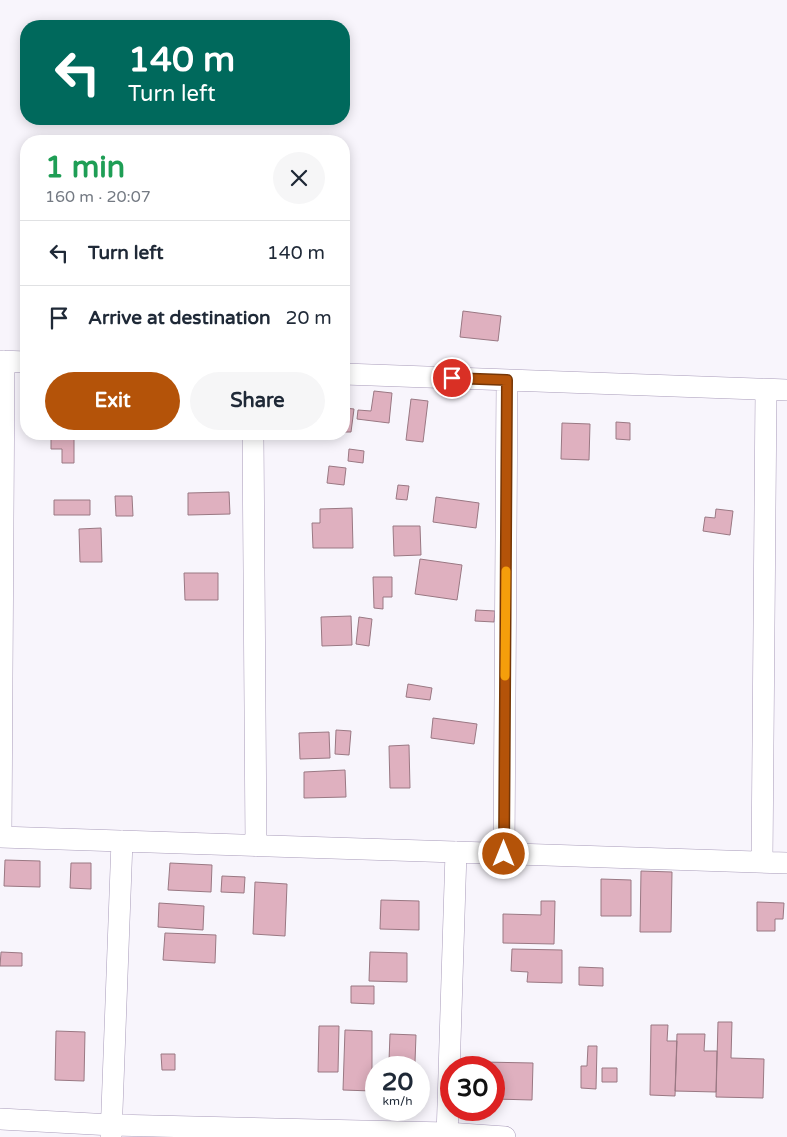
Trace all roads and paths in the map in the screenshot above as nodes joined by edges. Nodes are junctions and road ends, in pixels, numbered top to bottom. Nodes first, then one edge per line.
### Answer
1 (2, 361) edge
2 (20, 362) edge
3 (350, 374) edge
4 (507, 380) junction
5 (766, 390) junction
6 (787, 390) edge
7 (253, 440) edge
8 (1, 837) edge
9 (122, 841) junction
10 (256, 846) junction
11 (456, 852) junction
12 (504, 854) junction
13 (762, 862) junction
14 (787, 863) edge
15 (0, 1119) edge
16 (111, 1131) edge
17 (447, 1135) edge
18 (505, 1137) edge

1 - 2 street
1 - 8 street
3 - 4 street
4 - 5 street
4 - 12 street
5 - 6 street
5 - 13 street
7 - 10 street
8 - 9 street
9 - 10 street
9 - 16 street
10 - 11 street
11 - 12 street
11 - 17 street
12 - 13 street
13 - 14 street
15 - 16 street
16 - 17 street
17 - 18 street

